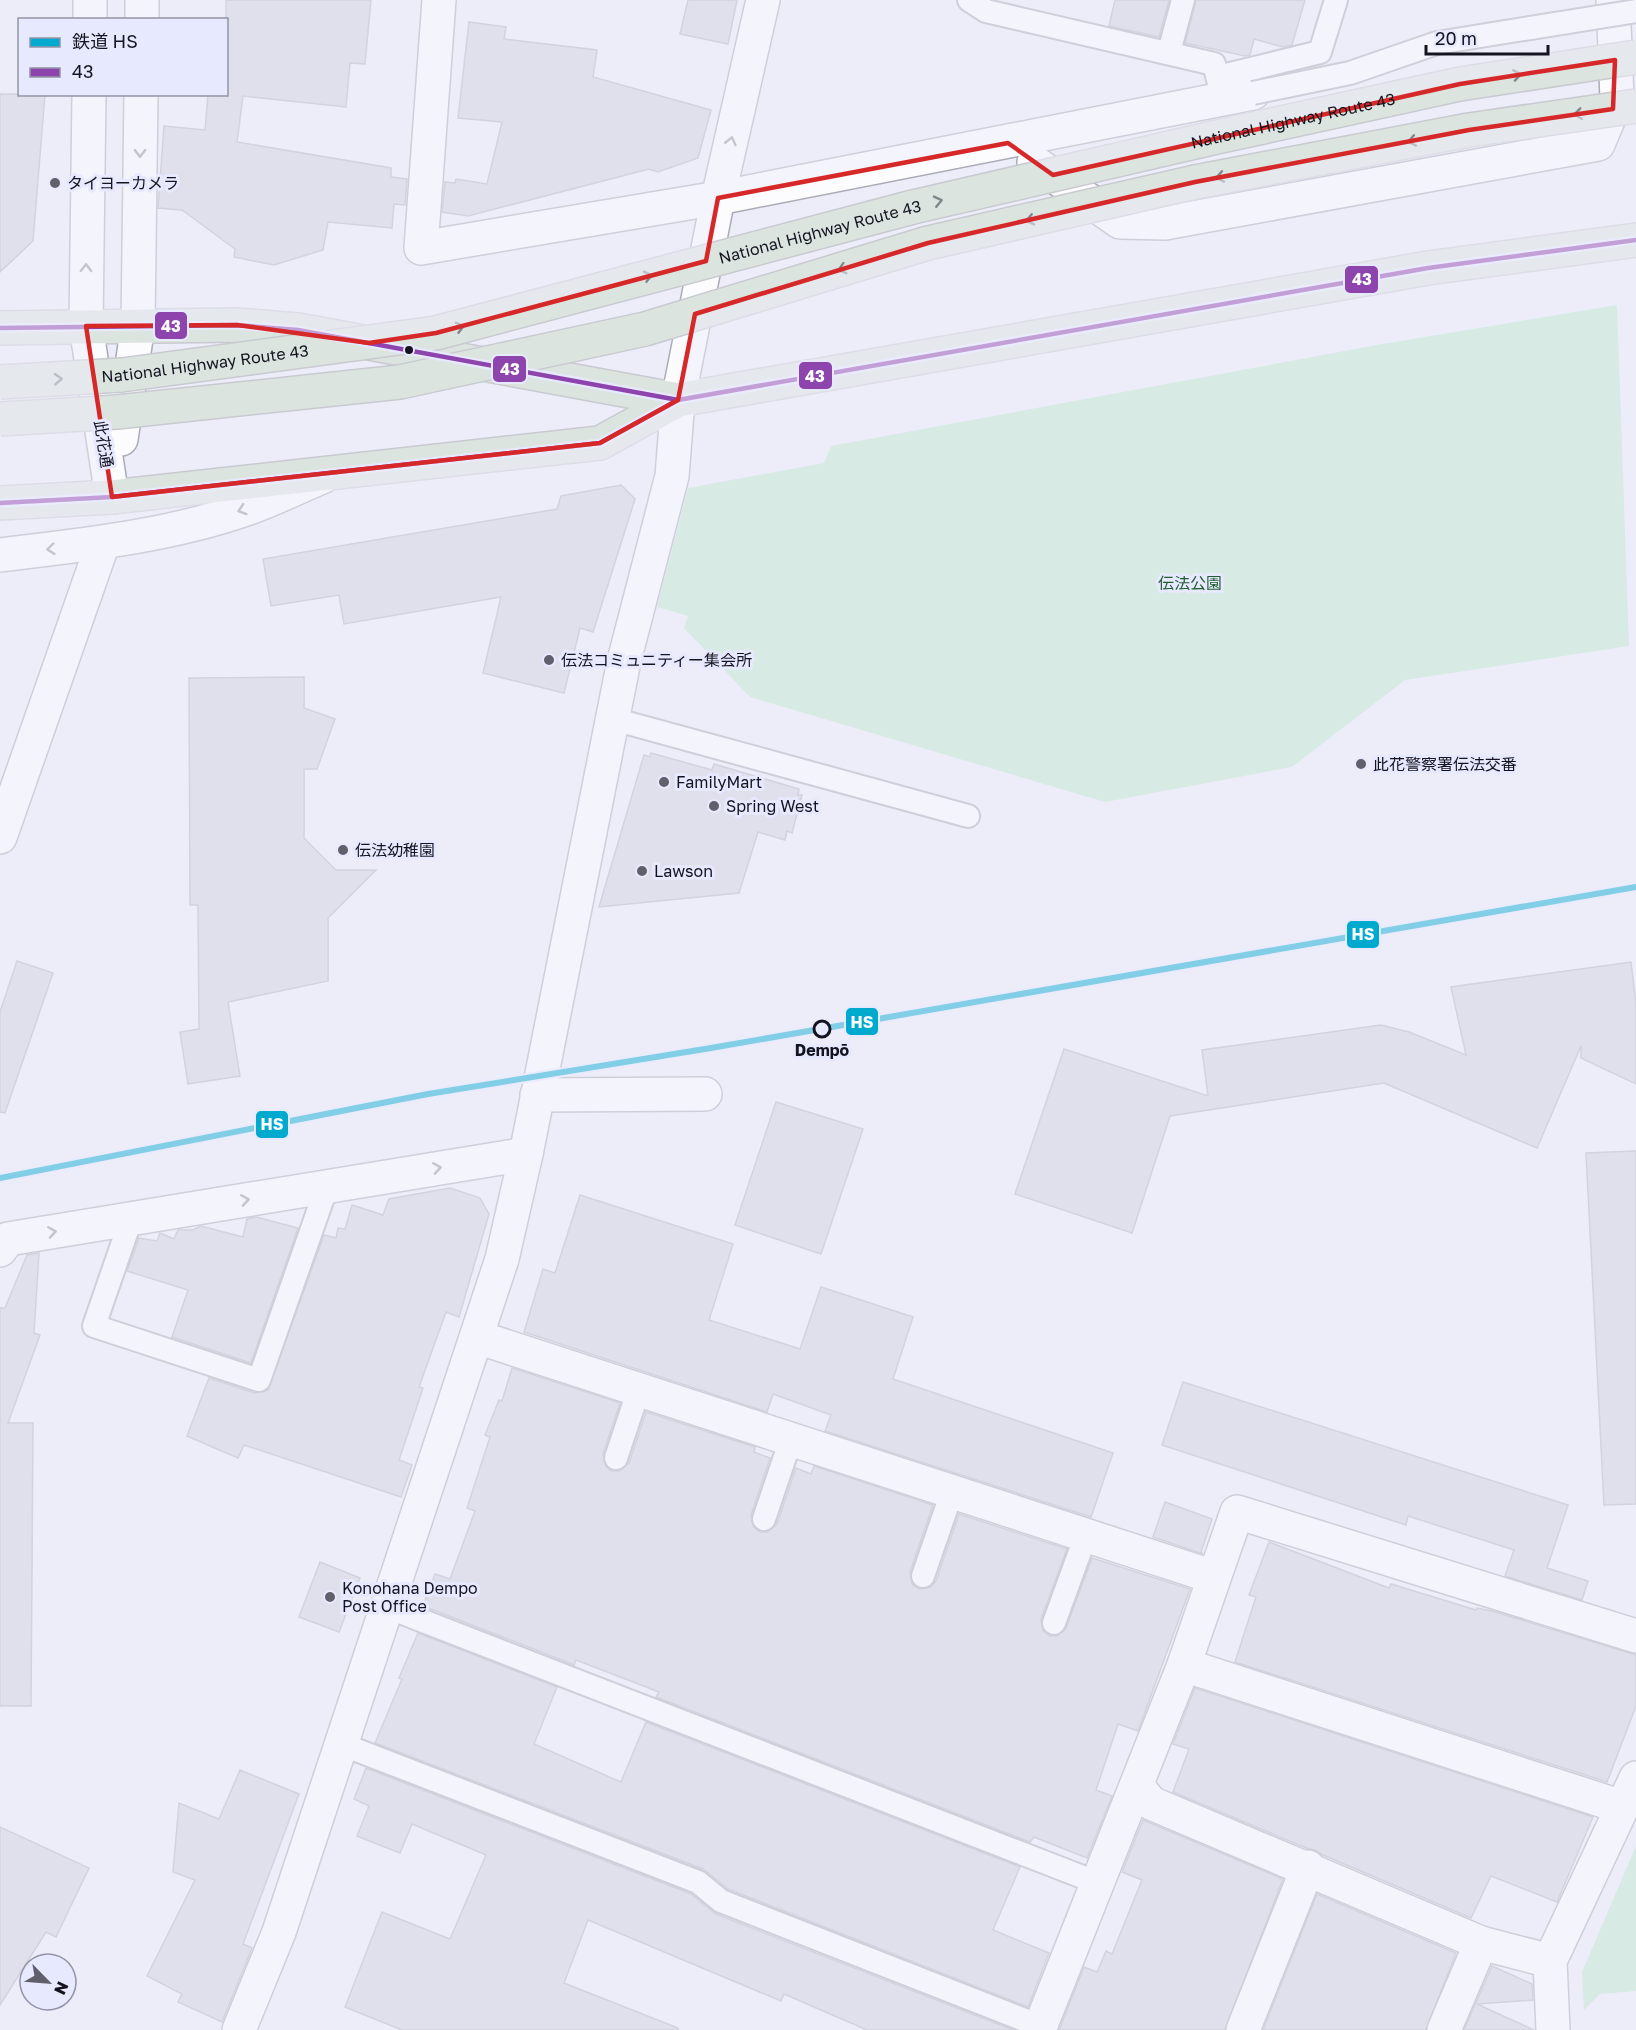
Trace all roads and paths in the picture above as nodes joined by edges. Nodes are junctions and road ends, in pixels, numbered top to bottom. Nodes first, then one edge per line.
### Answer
1 (90, 0) edge
2 (142, 0) edge
3 (439, 0) edge
4 (764, 0) edge
5 (969, 0) edge
6 (1183, 0) edge
7 (1336, 0) edge
8 (1613, 0) edge
9 (1636, 11) edge
10 (90, 18) edge
11 (142, 18) edge
12 (1169, 52) junction
13 (1636, 57) edge
14 (1231, 90) junction
15 (89, 96) edge
16 (141, 96) edge
17 (1636, 106) edge
18 (1008, 143) junction
19 (718, 198) junction
20 (1636, 240) edge
21 (138, 325) junction
22 (86, 326) junction
23 (0, 328) edge
24 (0, 382) edge
25 (678, 400) junction
26 (0, 419) edge
27 (335, 472) junction
28 (112, 497) junction
29 (0, 503) edge
30 (103, 543) junction
31 (0, 555) edge
32 (613, 718) junction
33 (968, 816) dead end
34 (0, 837) edge
35 (705, 1094) dead end
36 (537, 1095) junction
37 (526, 1154) junction
38 (327, 1186) junction
39 (131, 1219) junction
40 (0, 1250) edge
41 (477, 1337) junction
42 (639, 1389) junction
43 (791, 1439) junction
44 (616, 1458) dead end
45 (952, 1492) junction
46 (764, 1520) dead end
47 (1086, 1535) junction
48 (923, 1576) dead end
49 (1214, 1577) junction
50 (387, 1607) junction
51 (1054, 1623) dead end
52 (1636, 1636) edge
53 (1184, 1665) junction
54 (342, 1744) junction
55 (1137, 1786) junction
56 (1629, 1793) edge
57 (1308, 1868) junction
58 (1098, 1883) junction
59 (1480, 1943) junction
60 (1550, 1961) junction
61 (1040, 2028) edge
62 (239, 2030) edge
63 (1243, 2030) edge
64 (1444, 2030) edge
65 (1553, 2030) edge

1 - 10 street
2 - 11 street
3 - 19 street
19 -> 4 street
5 - 12 lane
6 - 12 lane
7 - 14 lane
8 - 18 street
9 - 14 lane, bridge
12 - 14 lane
24 -> 13 highway, National Highway Route 43, bridge
14 - 18 street
22 -> 15 street, 此花通
16 -> 21 street, 此花通
17 -> 26 highway, bridge
18 - 19 street
19 - 25 street
20 - 25 highway
21 - 22 highway
21 - 25 highway
21 - 28 street, 此花通
22 - 23 highway
22 - 28 street, 此花通
25 - 27 highway
25 - 32 street
27 - 28 highway
27 -> 30 street
28 - 29 highway
30 -> 31 street
30 - 34 street
32 - 33 lane
32 - 36 street
35 - 36 street
36 - 37 street
38 -> 37 street
37 - 41 street
39 -> 38 street
38 - 39 lane
40 -> 39 street
41 - 42 street
41 - 50 street
42 - 43 street
42 - 44 lane
43 - 45 street
43 - 46 lane
45 - 47 street
45 - 48 lane
47 - 49 street
47 - 51 lane
49 - 52 street
49 - 53 street
50 - 54 street
50 - 58 lane
53 - 55 street
53 - 56 street
54 - 61 lane
54 - 62 street
55 - 57 street
55 - 58 street
56 - 60 street
57 - 59 street
57 - 63 street
58 - 61 street
59 - 60 street
59 - 64 street
60 - 65 street

